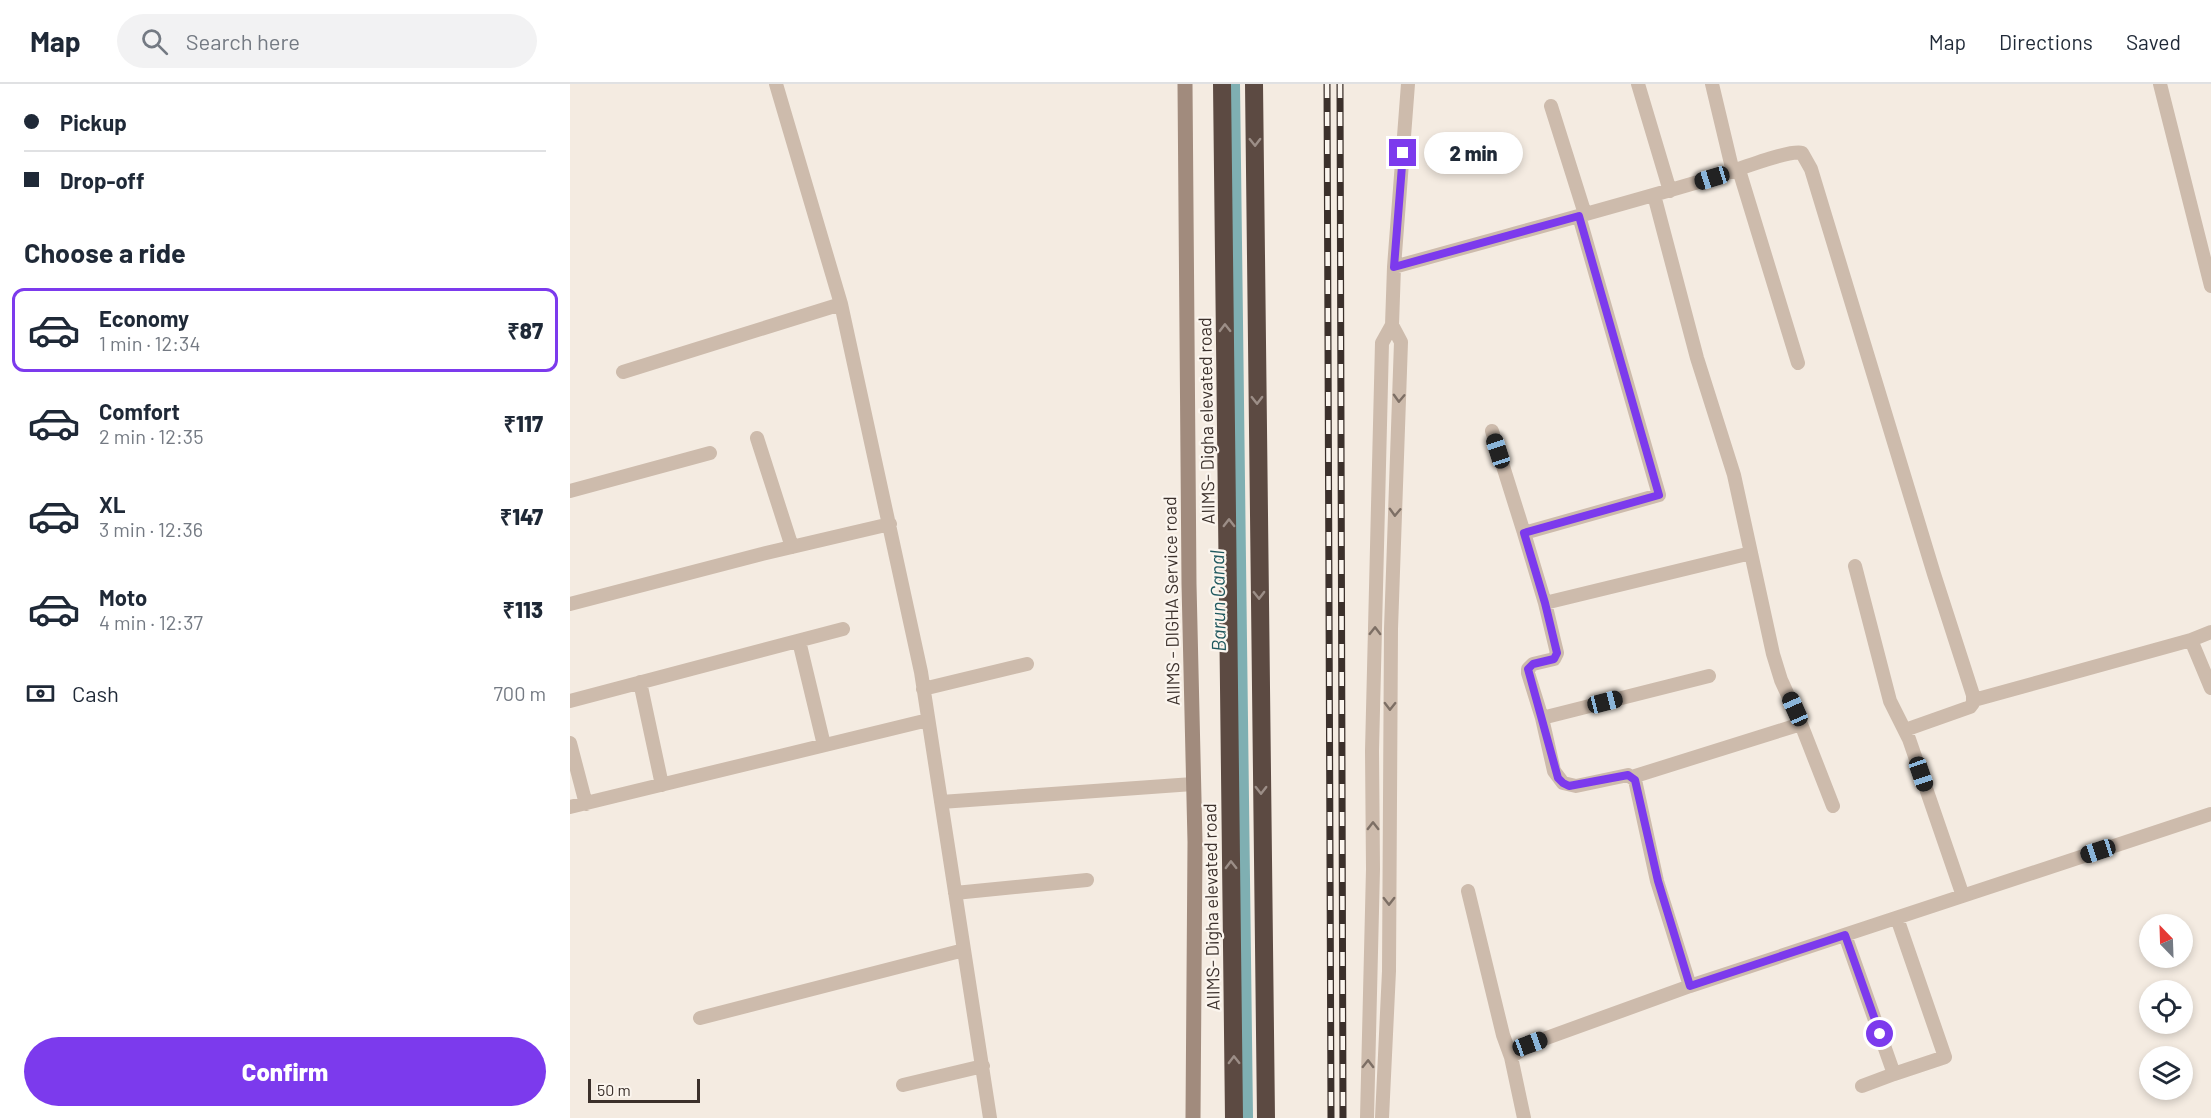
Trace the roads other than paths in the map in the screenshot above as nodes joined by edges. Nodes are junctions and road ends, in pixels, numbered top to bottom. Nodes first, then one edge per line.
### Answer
1 (776, 84) edge
2 (1185, 84) edge
3 (1222, 84) edge
4 (1254, 84) edge
5 (1408, 84) edge
6 (1638, 84) edge
7 (1712, 84) edge
8 (2160, 84) edge
9 (1551, 106) dead end
10 (1736, 171) junction
11 (1670, 190) junction
12 (1654, 195) junction
13 (1582, 215) junction
14 (1394, 267) junction
15 (2211, 286) edge
16 (841, 304) junction
17 (1392, 325) junction
18 (1798, 363) dead end
19 (623, 372) dead end
20 (1492, 430) dead end
21 (757, 438) dead end
22 (710, 453) dead end
23 (570, 491) edge
24 (890, 524) junction
25 (1524, 533) junction
26 (792, 547) junction
27 (1751, 553) junction
28 (1855, 566) dead end
29 (1545, 603) junction
30 (570, 604) edge
31 (843, 630) dead end
32 (2211, 632) edge
33 (2191, 640) junction
34 (799, 641) junction
35 (1027, 664) dead end
36 (1709, 676) dead end
37 (640, 682) junction
38 (2211, 688) edge
39 (923, 689) junction
40 (570, 700) edge
41 (1974, 700) junction
42 (1542, 718) junction
43 (928, 720) junction
44 (1801, 724) junction
45 (1905, 730) junction
46 (570, 743) edge
47 (824, 745) junction
48 (1632, 777) junction
49 (1193, 784) junction
50 (662, 785) junction
51 (941, 802) junction
52 (586, 804) junction
53 (1833, 806) dead end
54 (570, 807) edge
55 (2211, 814) edge
56 (1087, 880) dead end
57 (1468, 891) dead end
58 (955, 893) junction
59 (1963, 896) junction
60 (1897, 918) junction
61 (1845, 935) junction
62 (964, 950) junction
63 (1690, 986) junction
64 (700, 1018) dead end
65 (1511, 1057) junction
66 (983, 1066) junction
67 (1894, 1074) junction
68 (903, 1085) dead end
69 (1862, 1086) dead end
70 (990, 1118) edge
71 (1193, 1118) edge
72 (1234, 1118) edge
73 (1266, 1118) edge
74 (1367, 1118) edge
75 (1382, 1118) edge
76 (1524, 1118) edge

1 - 16 street
2 - 49 main road, AIIMS - DIGHA Service road
72 -> 3 highway, AIIMS- Digha elevated road
4 -> 73 highway
5 - 14 street
6 - 11 street
7 - 10 street
8 - 15 street
9 - 13 street
10 - 11 street
10 - 18 street
10 - 41 street
11 - 12 street
12 - 13 street
12 - 27 street
13 - 14 street
13 - 25 street
14 - 17 street
16 - 19 street
16 - 24 street
74 -> 17 street
17 -> 75 street
20 - 25 street
21 - 26 street
22 - 23 street
24 - 26 street
24 - 39 street
25 - 29 street
26 - 30 street
27 - 29 street
27 - 44 street
28 - 45 street
29 - 42 street
31 - 34 street
32 - 33 street
33 - 38 street
33 - 41 street
34 - 37 street
34 - 47 street
35 - 39 street
36 - 42 street
37 - 40 street
37 - 50 street
39 - 43 street
41 - 45 street
42 - 48 street
43 - 47 street
43 - 51 street
44 - 48 street
44 - 53 street
45 - 59 street
46 - 52 street
47 - 50 street
48 - 63 street
49 - 51 street
49 - 71 main road, AIIMS - DIGHA Service road
50 - 52 street
51 - 58 street
52 - 54 street
55 - 59 street
56 - 58 street
57 - 65 street
58 - 62 street
59 - 60 street
60 - 61 street
60 - 67 street
61 - 63 street
61 - 67 street
62 - 64 street
62 - 66 street
63 - 65 street
65 - 76 street
66 - 68 street
66 - 70 street
67 - 69 street

